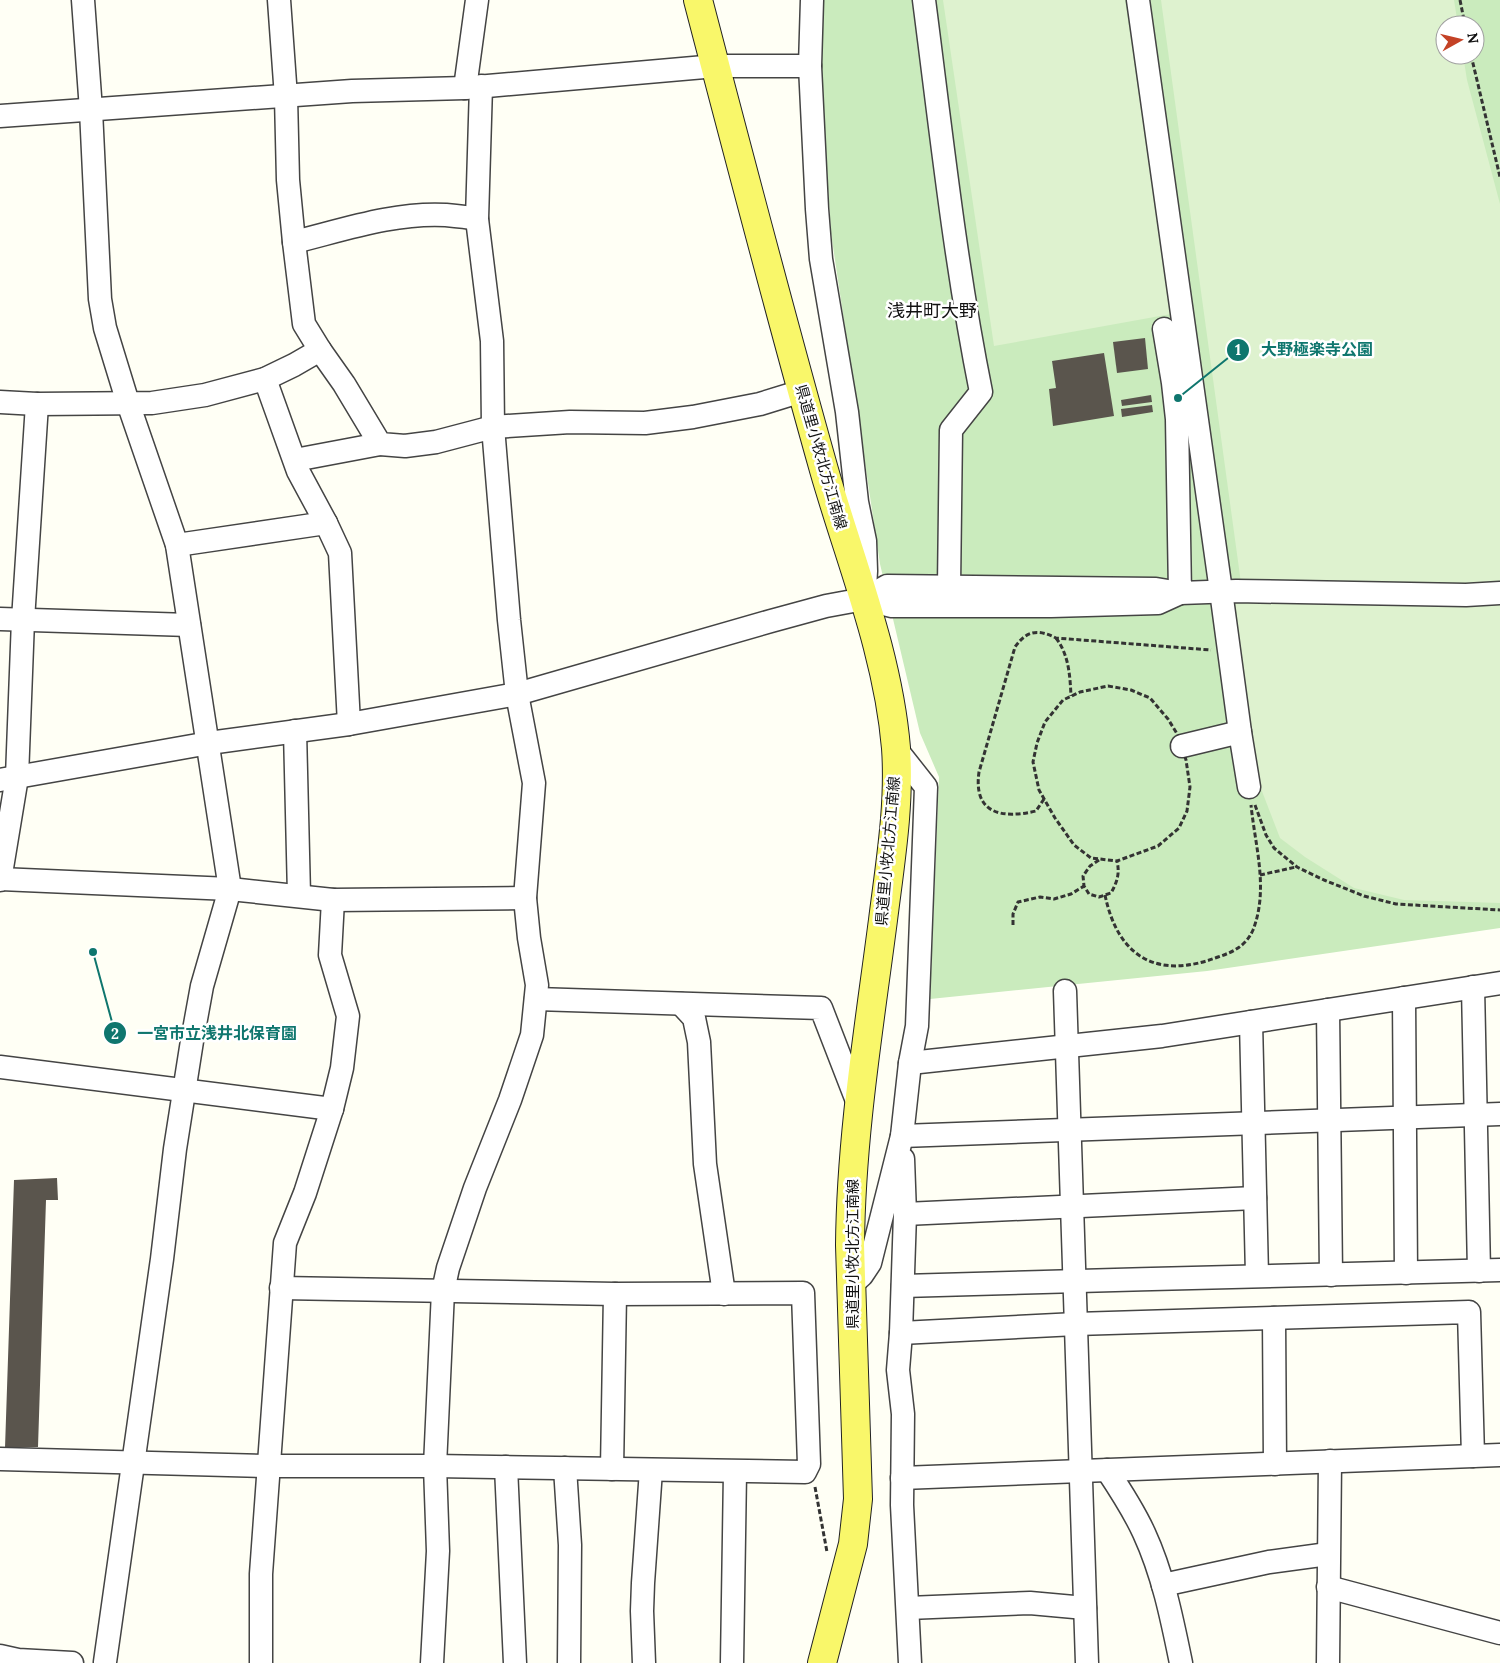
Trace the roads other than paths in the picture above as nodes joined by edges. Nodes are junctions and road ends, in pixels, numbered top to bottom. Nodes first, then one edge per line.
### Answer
1 (83, 0) edge
2 (279, 0) edge
3 (477, 0) edge
4 (698, 0) edge
5 (812, 0) edge
6 (924, 0) edge
7 (1138, 0) edge
8 (716, 66) junction
9 (810, 66) junction
10 (473, 87) junction
11 (286, 97) junction
12 (91, 110) junction
13 (0, 116) edge
14 (477, 219) junction
15 (294, 242) junction
16 (1164, 329) dead end
17 (320, 350) junction
18 (265, 379) junction
19 (802, 391) junction
20 (0, 402) edge
21 (128, 403) junction
22 (37, 404) junction
23 (493, 427) junction
24 (380, 444) junction
25 (295, 460) junction
26 (326, 523) junction
27 (177, 545) junction
28 (949, 587) junction
29 (1221, 591) junction
30 (1180, 593) junction
31 (1500, 593) edge
32 (864, 599) junction
33 (0, 619) edge
34 (24, 620) junction
35 (189, 625) junction
36 (517, 694) junction
37 (349, 724) junction
38 (295, 731) junction
39 (1240, 732) junction
40 (208, 743) junction
41 (1182, 746) road end
42 (896, 749) junction
43 (9, 778) edge
44 (1249, 787) road end
45 (0, 880) edge
46 (230, 889) junction
47 (299, 895) junction
48 (525, 898) junction
49 (333, 900) junction
50 (1500, 983) edge
51 (1474, 987) junction
52 (1065, 991) dead end
53 (1404, 998) junction
54 (536, 999) junction
55 (680, 1004) junction
56 (1328, 1010) junction
57 (1251, 1022) junction
58 (1067, 1046) junction
59 (910, 1063) junction
60 (0, 1067) edge
61 (184, 1091) junction
62 (859, 1106) junction
63 (332, 1109) junction
64 (1500, 1114) edge
65 (1476, 1115) junction
66 (1405, 1117) junction
67 (1329, 1120) junction
68 (1253, 1123) junction
69 (1070, 1130) junction
70 (902, 1136) junction
71 (1255, 1198) junction
72 (1072, 1206) junction
73 (905, 1214) junction
74 (1490, 1270) edge
75 (1406, 1273) junction
76 (1257, 1275) junction
77 (1331, 1275) junction
78 (1074, 1282) junction
79 (851, 1285) junction
80 (903, 1286) junction
81 (281, 1288) junction
82 (443, 1291) junction
83 (615, 1294) junction
84 (724, 1294) junction
85 (1274, 1318) junction
86 (1076, 1324) junction
87 (901, 1332) junction
88 (1500, 1455) edge
89 (1473, 1456) junction
90 (0, 1459) edge
91 (1330, 1461) junction
92 (132, 1463) junction
93 (1275, 1464) junction
94 (268, 1466) junction
95 (435, 1466) junction
96 (506, 1467) junction
97 (565, 1468) junction
98 (612, 1469) junction
99 (651, 1470) junction
100 (1107, 1470) junction
101 (1080, 1471) junction
102 (734, 1472) junction
103 (902, 1478) junction
104 (1328, 1554) junction
105 (1163, 1585) junction
106 (1328, 1587) junction
107 (908, 1608) junction
108 (1085, 1608) junction
109 (1500, 1633) edge
110 (0, 1656) edge
111 (105, 1662) edge
112 (72, 1663) edge
113 (92, 1663) edge
114 (110, 1663) edge
115 (261, 1663) edge
116 (432, 1663) edge
117 (515, 1663) edge
118 (569, 1663) edge
119 (644, 1663) edge
120 (732, 1663) edge
121 (822, 1663) edge
122 (910, 1663) edge
123 (1087, 1663) edge
124 (1181, 1663) edge
125 (1328, 1663) edge

1 - 12 street
2 - 11 street
3 - 10 street
4 - 8 main road, 県道里小牧北方江南線
5 - 9 street
6 - 28 street
7 - 29 street
8 - 9 street
8 - 10 street
8 - 19 main road, 県道里小牧北方江南線
9 - 32 street
10 - 11 street
10 - 14 street
11 - 12 street
11 - 15 street
12 - 13 street
12 - 21 street
14 - 15 street
14 - 23 street
15 - 17 street
16 - 30 street
17 - 18 street
17 - 24 street
18 - 21 street
18 - 25 street
19 - 23 street
19 - 32 main road, 県道里小牧北方江南線
20 - 22 street
21 - 22 street
21 - 27 street
22 - 34 street
23 - 24 street
23 - 36 street
24 - 25 street
25 - 26 street
26 - 27 street
26 - 37 street
27 - 35 street
28 - 30 street
28 - 32 street
29 - 30 street
29 - 31 street
29 - 39 street
30 - 32 street
32 - 36 street
32 - 42 main road, 県道里小牧北方江南線
33 - 34 street
34 - 35 street
34 - 43 street
35 - 40 street
36 - 37 street
36 - 48 street
37 - 38 street
38 - 40 street
38 - 47 street
39 - 41 street
39 - 44 street
40 - 43 street
40 - 46 street
42 - 59 street
42 - 62 main road, 県道里小牧北方江南線
43 - 45 street
45 - 46 street
46 - 47 street
46 - 61 street
47 - 49 street
48 - 49 street
48 - 54 street
49 - 63 street
50 - 51 street
51 - 53 street
51 - 65 street
52 - 58 street
53 - 56 street
53 - 66 street
54 - 55 street
54 - 82 street
55 - 62 street
55 - 84 street
56 - 57 street
56 - 67 street
57 - 58 street
57 - 68 street
58 - 59 street
58 - 69 street
59 - 70 street
60 - 61 street
61 - 63 street
61 - 92 street
62 - 79 main road, 県道里小牧北方江南線
63 - 81 street
64 - 65 street
65 - 66 street
65 - 74 street
66 - 67 street
66 - 75 street
67 - 68 street
67 - 77 street
68 - 69 street
68 - 71 street
69 - 70 street
69 - 72 street
70 - 73 street
70 - 79 street
71 - 72 street
71 - 76 street
72 - 73 street
72 - 78 street
73 - 80 street
74 - 75 street
75 - 77 street
76 - 77 street
76 - 78 street
78 - 80 street
78 - 86 street
79 - 121 main road, 県道里小牧北方江南線
80 - 87 street
81 - 82 street
81 - 94 street
82 - 83 street
82 - 95 street
83 - 84 street
83 - 98 street
84 - 102 street
85 - 86 street
85 - 89 street
85 - 93 street
86 - 87 street
86 - 101 street
87 - 103 street
88 - 89 street
89 - 91 street
90 - 92 street
91 - 93 street
91 - 104 street
92 - 94 street
92 - 111 street
93 - 100 street
94 - 95 street
94 - 115 street
95 - 96 street
95 - 116 street
96 - 97 street
96 - 117 street
97 - 98 street
97 - 118 street
98 - 99 street
99 - 102 street
99 - 119 street
100 - 101 street
100 - 105 street
101 - 103 street
101 - 108 street
102 - 120 street
103 - 107 street
104 - 105 street
104 - 106 street
105 - 124 street
106 - 109 street
106 - 125 street
107 - 108 street
107 - 122 street
108 - 123 street
110 - 112 street
111 - 113 street
111 - 114 street

